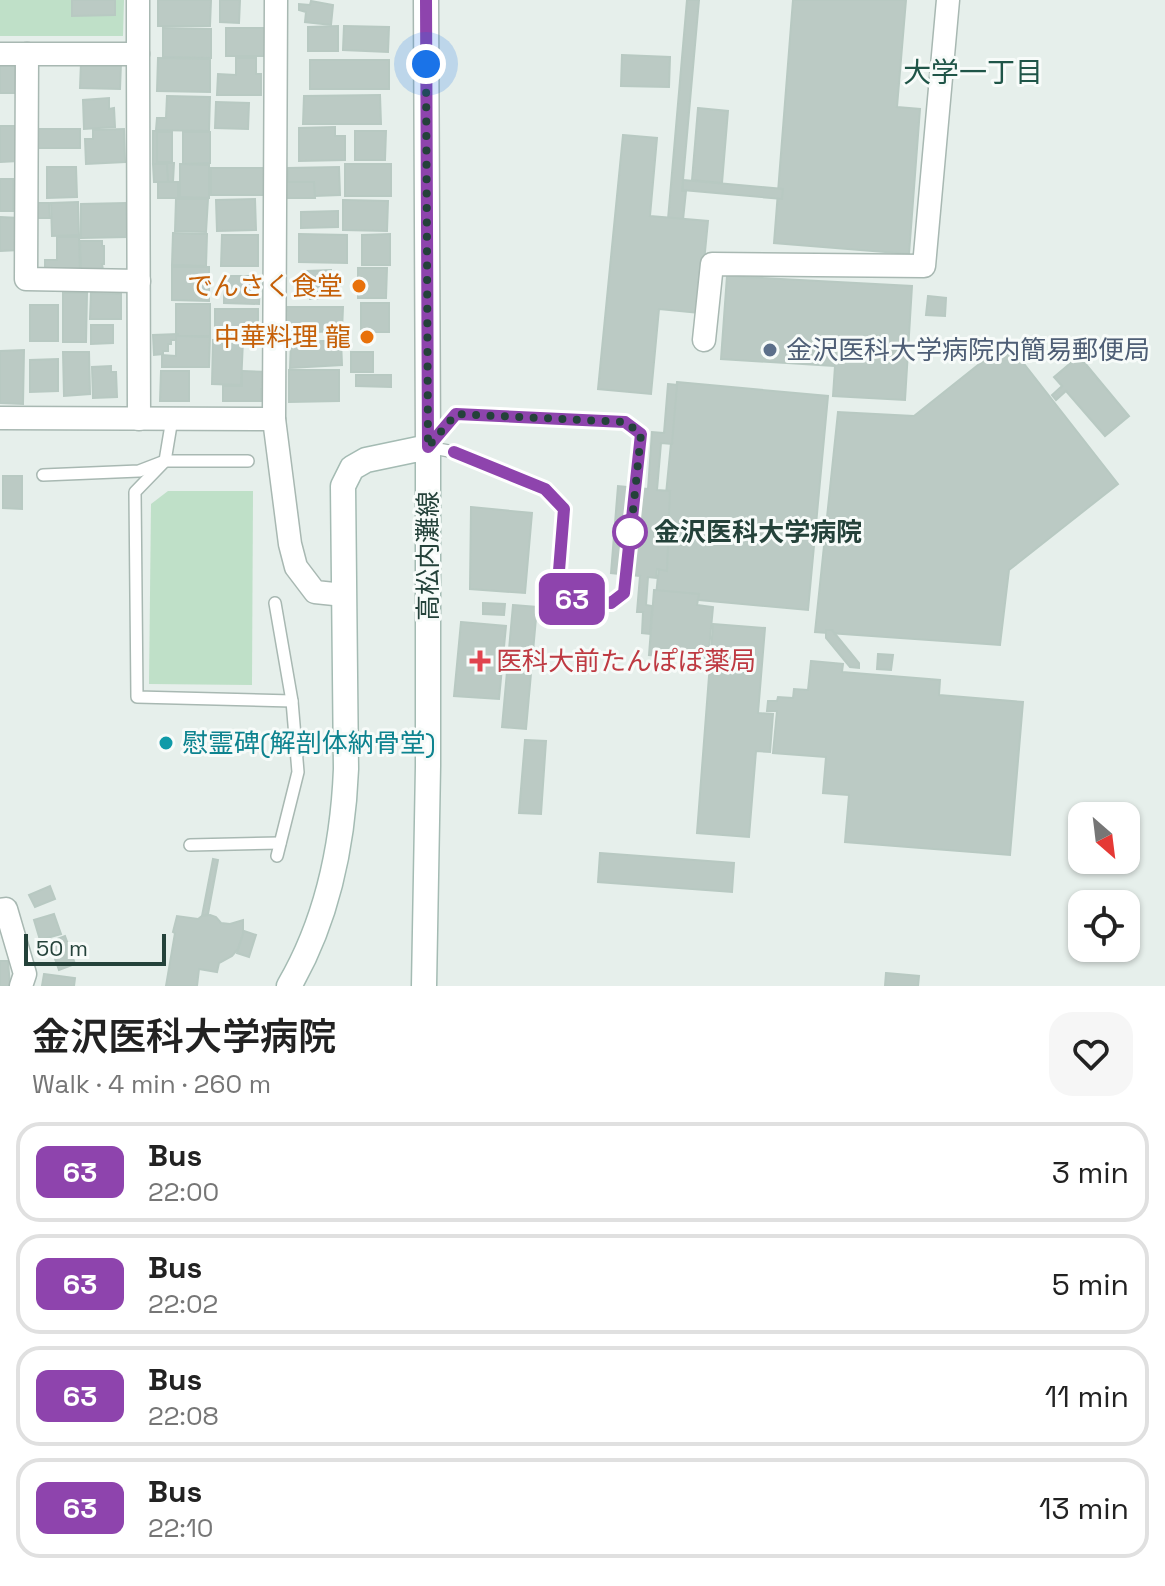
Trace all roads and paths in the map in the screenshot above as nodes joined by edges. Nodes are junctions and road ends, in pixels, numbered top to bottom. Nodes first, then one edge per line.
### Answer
1 (138, 0) edge
2 (276, 0) edge
3 (426, 0) edge
4 (948, 0) edge
5 (0, 54) edge
6 (27, 54) junction
7 (138, 54) junction
8 (139, 281) junction
9 (704, 340) dead end
10 (0, 418) edge
11 (139, 419) junction
12 (172, 419) junction
13 (274, 419) junction
14 (428, 447) junction
15 (165, 461) junction
16 (248, 461) dead end
17 (43, 475) dead end
18 (344, 595) junction
19 (275, 603) dead end
20 (292, 701) junction
21 (190, 845) dead end
22 (0, 910) edge
23 (21, 986) edge
24 (289, 986) edge
25 (424, 986) edge

1 - 7 street
2 - 13 street
3 - 14 main road, 高松内灘線
4 - 9 street
5 - 6 street
6 - 7 street
6 - 8 street
7 - 8 street
8 - 11 street
10 - 11 street
11 - 12 street
12 - 13 street
12 - 15 lane
13 - 18 street
14 - 14 lane
14 - 18 main road
14 - 25 main road, 高松内灘線
15 - 16 lane
15 - 17 lane
15 - 20 lane
18 - 24 main road
19 - 20 lane
20 - 21 lane
22 - 23 street

